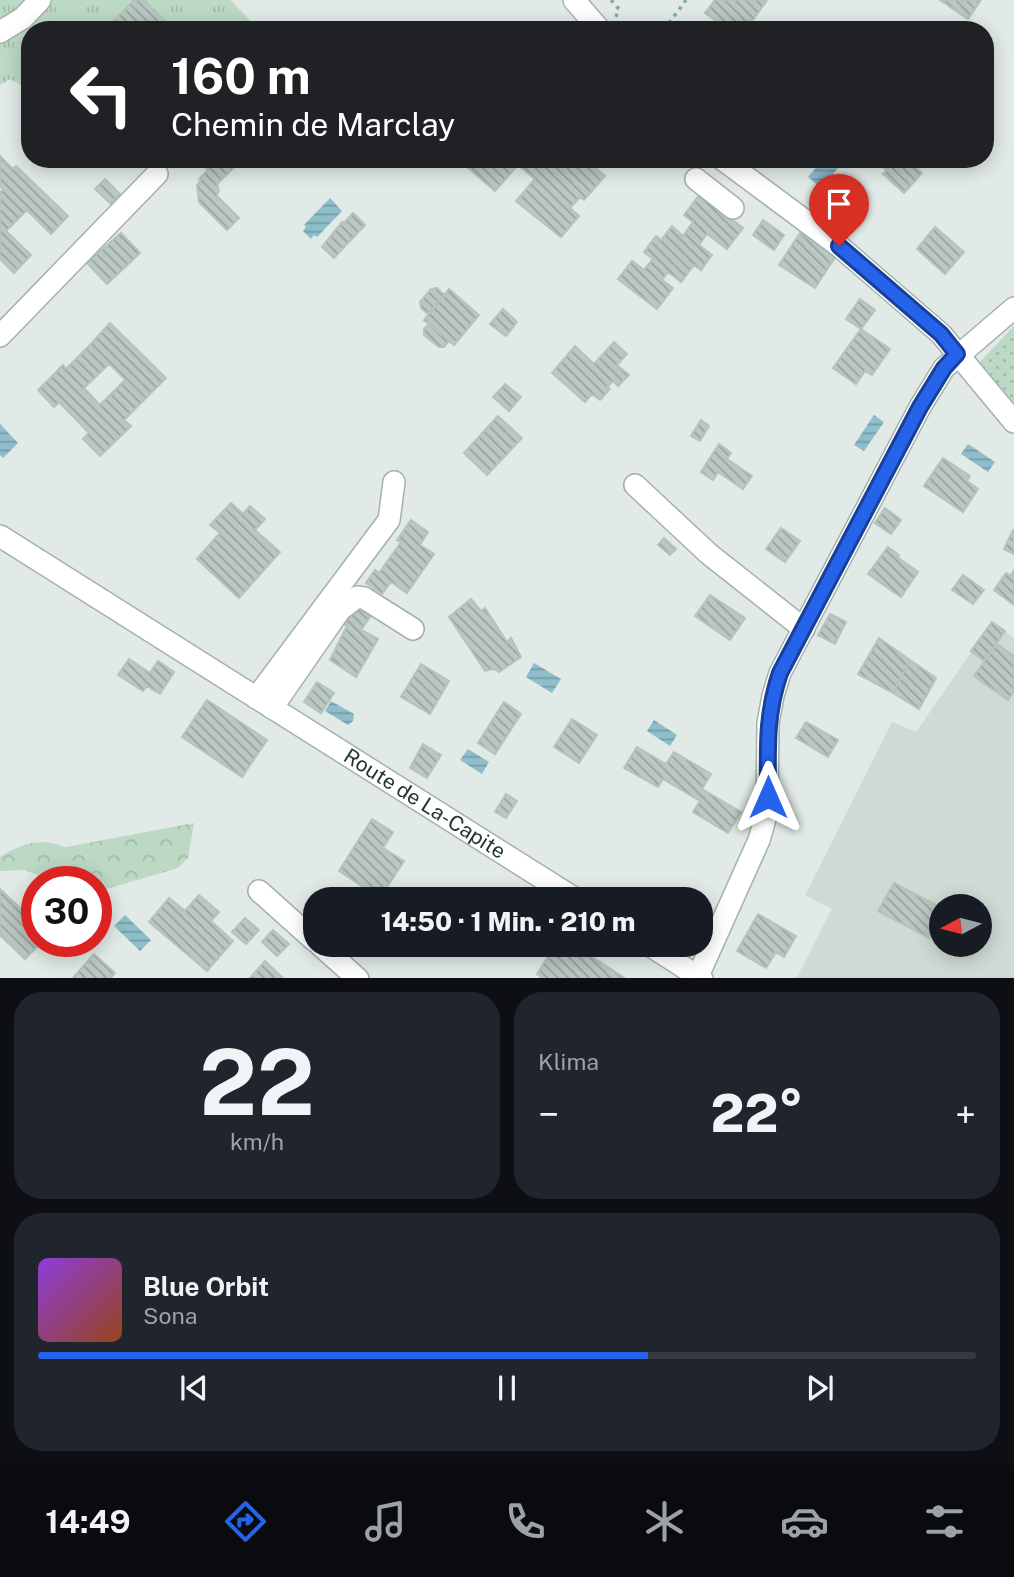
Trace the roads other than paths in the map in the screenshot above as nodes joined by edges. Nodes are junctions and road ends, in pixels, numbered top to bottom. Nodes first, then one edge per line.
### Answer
1 (40, 0) edge
2 (574, 0) edge
3 (592, 21) edge
4 (0, 32) edge
5 (734, 168) edge
6 (157, 174) dead end
7 (696, 179) dead end
8 (733, 208) dead end
9 (1014, 308) edge
10 (0, 336) edge
11 (957, 354) junction
12 (1014, 422) edge
13 (394, 482) dead end
14 (635, 485) dead end
15 (0, 536) edge
16 (413, 629) dead end
17 (804, 629) junction
18 (264, 703) junction
19 (556, 887) edge
20 (258, 891) dead end
21 (303, 930) edge
22 (334, 957) edge
23 (668, 957) edge
24 (700, 977) edge
25 (358, 978) edge

1 - 4 street
2 - 3 street
5 - 11 street
6 - 10 street
7 - 8 street
9 - 11 street
11 - 12 street
11 - 17 street
13 - 18 street
14 - 17 street
15 - 18 street, Route de La-Capite
16 - 18 street
17 - 24 street
18 - 19 street, Route de La-Capite
20 - 21 street
22 - 25 street
23 - 24 street

